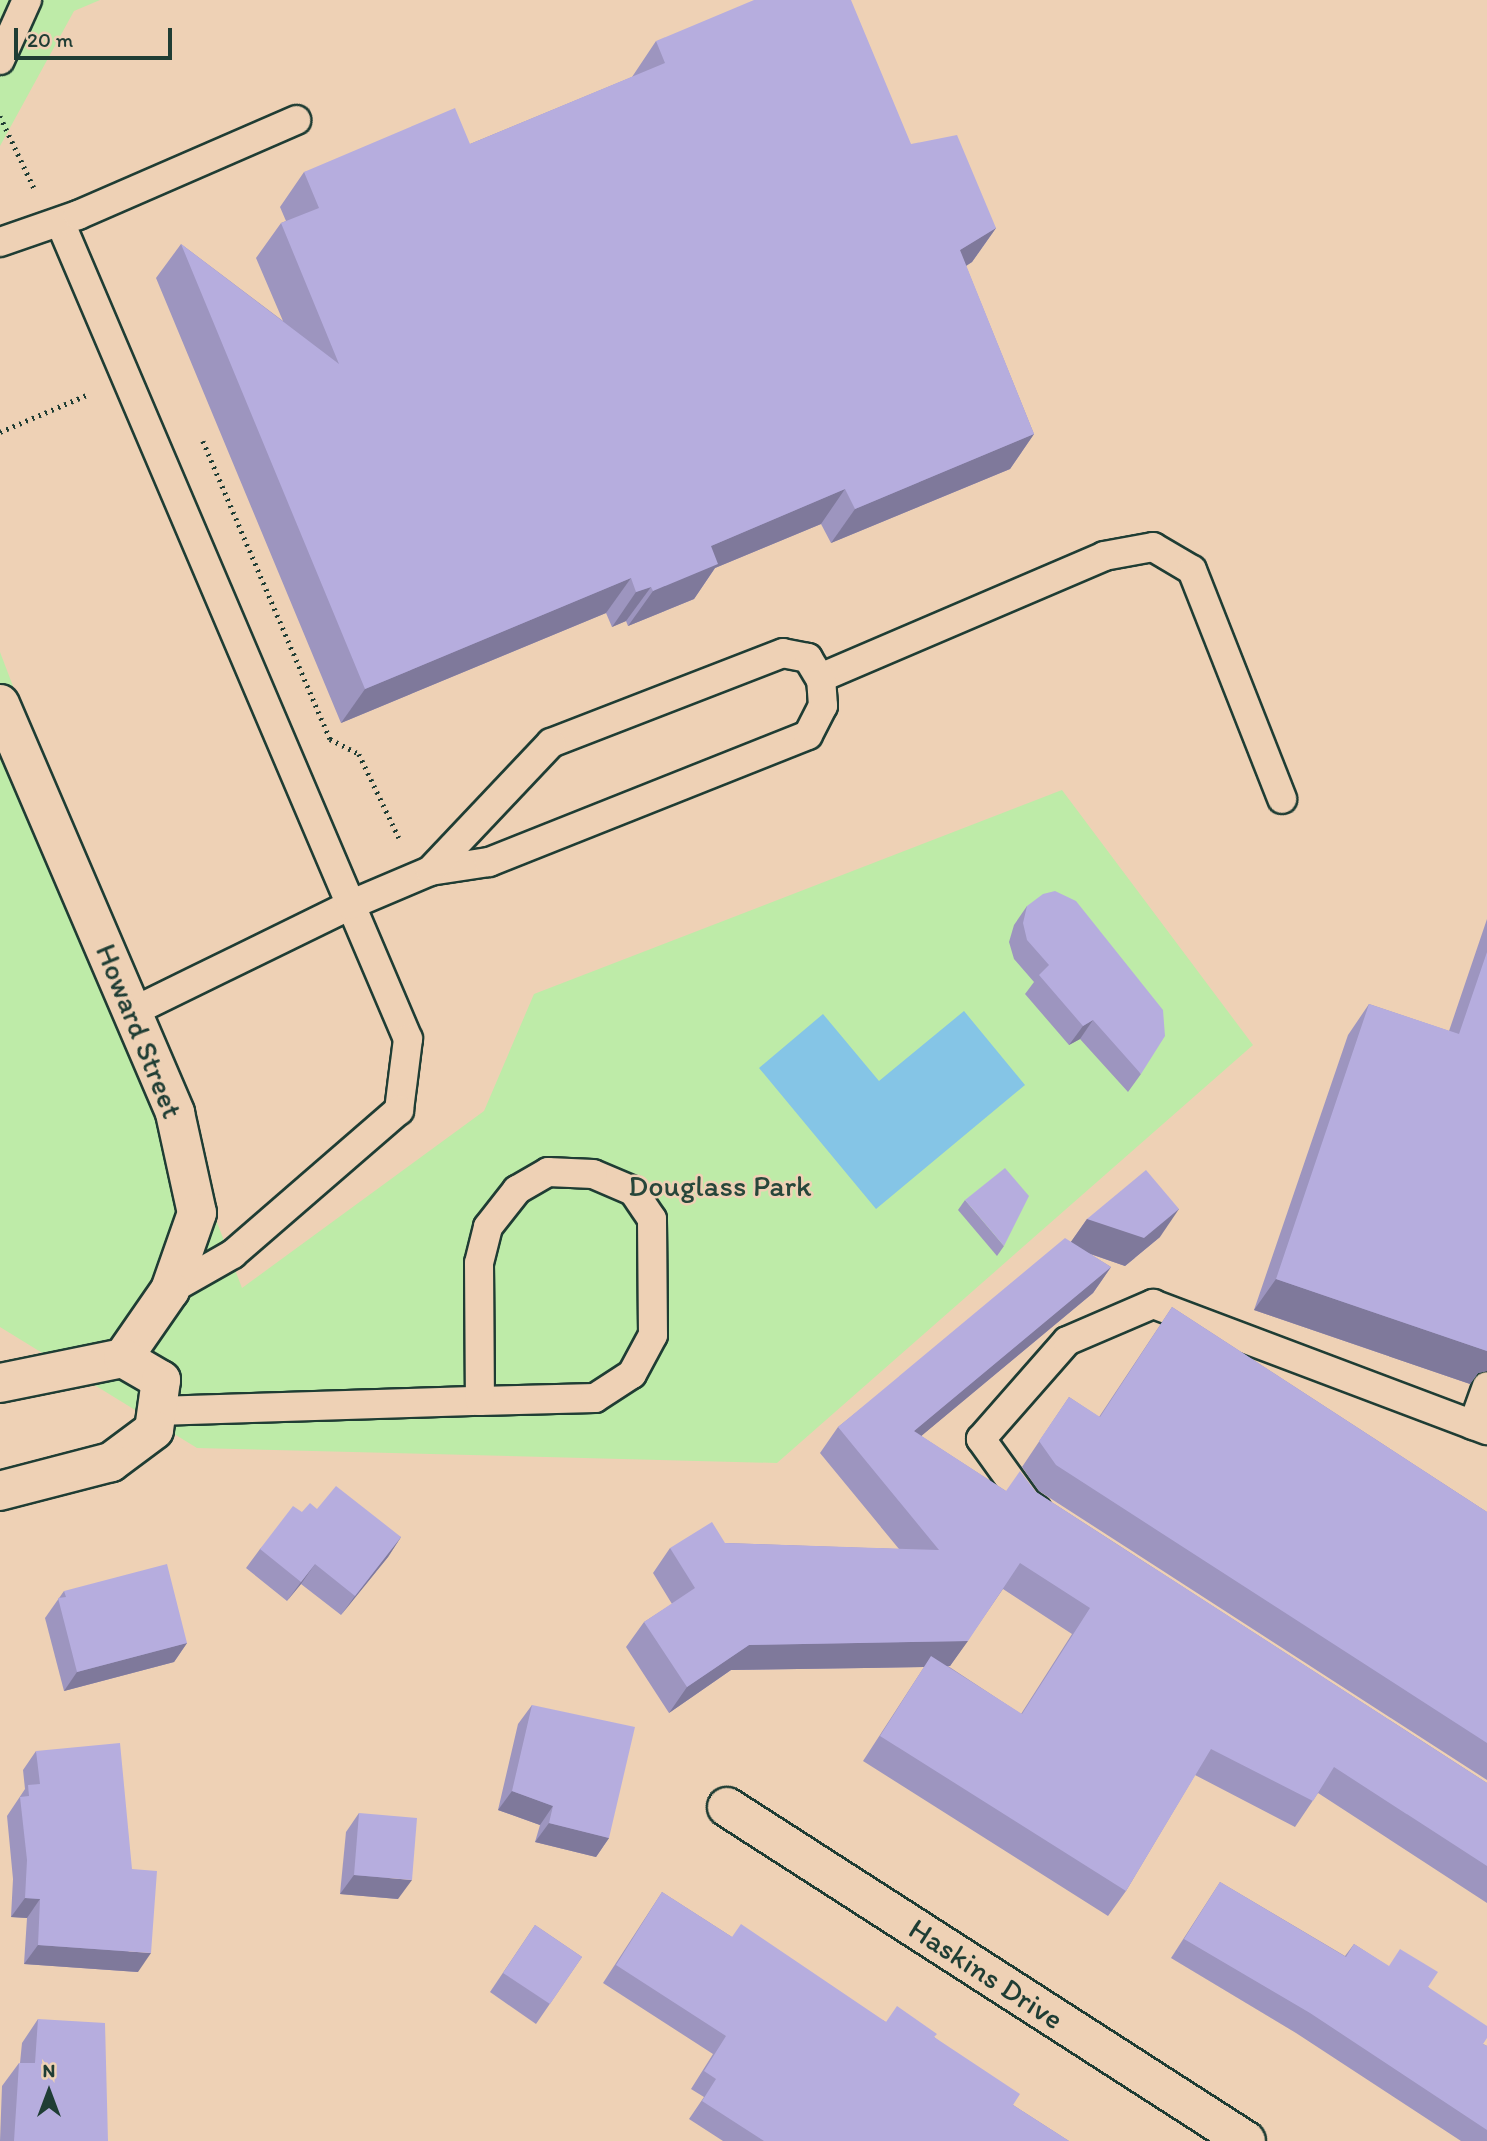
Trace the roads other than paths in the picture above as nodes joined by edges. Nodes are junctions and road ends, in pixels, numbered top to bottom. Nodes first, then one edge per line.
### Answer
1 (27, 0) edge
2 (0, 60) edge
3 (296, 120) dead end
4 (60, 222) junction
5 (0, 242) edge
6 (820, 678) junction
7 (0, 704) edge
8 (1282, 799) dead end
9 (430, 871) junction
10 (350, 905) junction
11 (132, 1012) junction
12 (170, 1290) junction
13 (123, 1358) junction
14 (0, 1383) edge
15 (1487, 1386) edge
16 (480, 1401) junction
17 (157, 1411) junction
18 (1480, 1428) edge
19 (0, 1491) edge
20 (1062, 1526) edge
21 (727, 1808) dead end
22 (1245, 2141) edge

1 - 2 lane
3 - 4 lane
4 - 5 lane
4 - 10 lane
6 - 8 lane
6 - 9 lane
6 - 9 lane
7 - 11 street, Howard Street
9 - 10 lane
10 - 11 lane
10 - 12 lane
11 - 12 street, Howard Street
12 - 13 street, Howard Street
13 - 14 street
13 - 17 street
15 - 18 lane
16 - 16 lane
16 - 17 lane
17 - 19 street
18 - 20 lane
21 - 22 street, Haskins Drive

